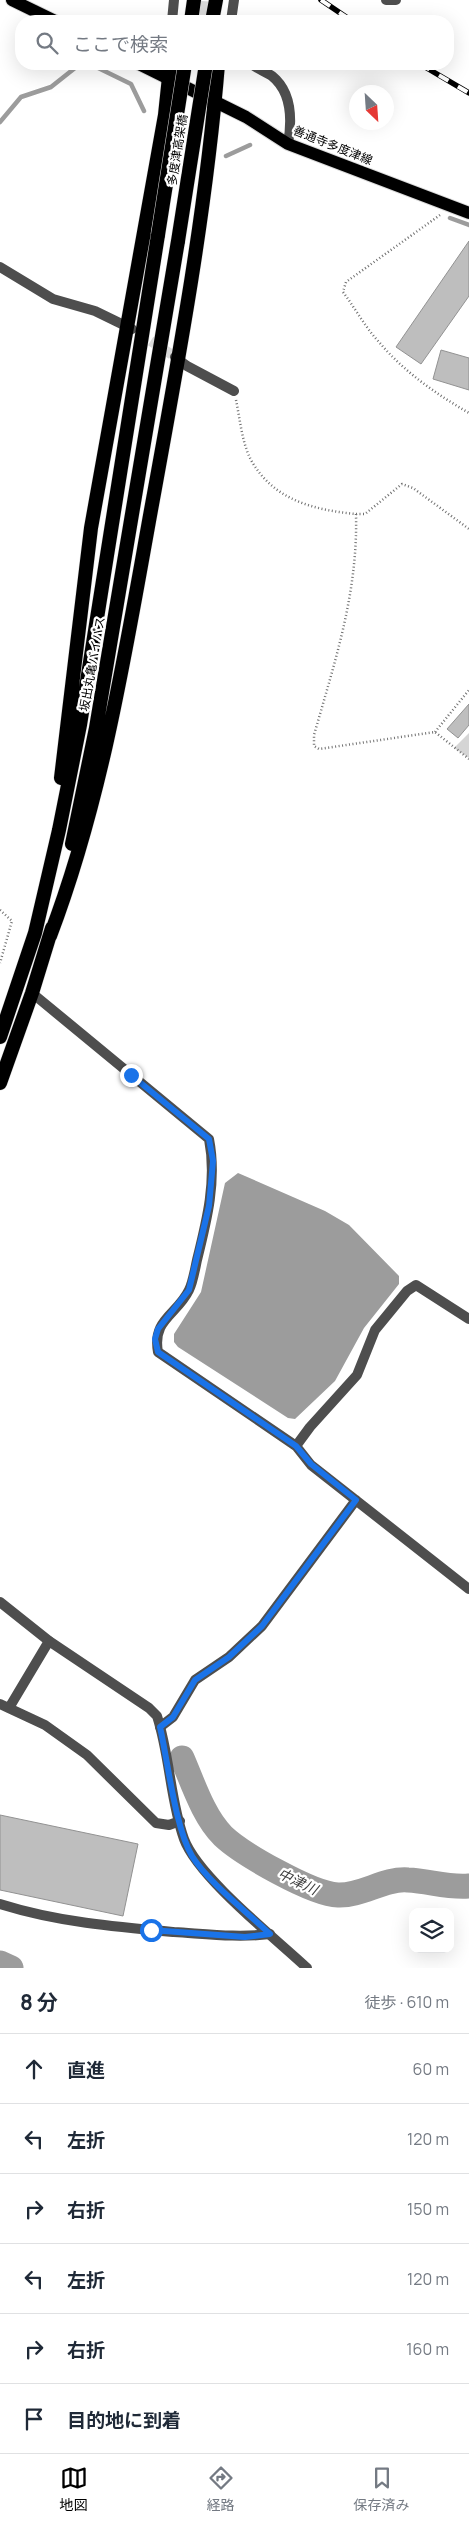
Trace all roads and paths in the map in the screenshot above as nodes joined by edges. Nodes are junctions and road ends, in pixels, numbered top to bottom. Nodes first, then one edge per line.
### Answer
1 (12, 0) edge
2 (174, 0) edge
3 (194, 0) tunnel mouth
4 (216, 0) edge
5 (234, 0) edge
6 (386, 0) edge
7 (396, 0) edge
8 (43, 15) edge
9 (173, 15) edge
10 (200, 15) edge
11 (205, 15) edge
12 (232, 15) edge
13 (172, 70) edge
14 (184, 70) edge
15 (205, 70) edge
16 (218, 70) edge
17 (261, 70) edge
18 (216, 103) junction
19 (288, 144) junction
20 (452, 207) junction
21 (469, 213) edge
22 (158, 235) joint
23 (178, 241) joint
24 (0, 268) edge
25 (129, 327) junction
26 (176, 357) junction
27 (234, 391) joint
28 (469, 413) edge
29 (356, 514) junction
30 (469, 529) edge
31 (469, 690) edge
32 (435, 732) junction
33 (469, 759) edge
34 (52, 859) junction
35 (0, 910) edge
36 (50, 936) junction
37 (0, 963) edge
38 (32, 993) junction
39 (0, 1036) edge
40 (0, 1083) edge
41 (469, 1319) edge
42 (296, 1446) junction
43 (356, 1500) junction
44 (469, 1589) edge
45 (0, 1602) edge
46 (49, 1641) junction
47 (4, 1706) edge
48 (160, 1727) junction
49 (180, 1821) junction
50 (0, 1904) edge
51 (270, 1934) junction
52 (307, 1968) edge

1 - 8 main road
2 - 9 street
3 - 10 highway
4 - 11 highway
5 - 12 street
6 - 7 street
13 - 18 main road, 善通寺多度津線
13 - 25 highway
14 - 22 highway, 多度津高架橋, bridge
15 - 23 highway, 多度津高架橋, bridge
16 - 18 highway
17 - 19 street
18 - 19 main road, 善通寺多度津線
18 - 26 highway
19 - 20 main road, 善通寺多度津線
20 - 21 main road, 善通寺多度津線
20 - 28 path
22 - 34 highway, 坂出丸亀バイパス
23 - 36 highway, 坂出丸亀バイパス
24 - 25 street
25 - 34 highway
26 - 27 street
26 - 36 highway
27 - 29 path
29 - 30 path
29 - 32 path
31 - 32 path
32 - 33 path
34 - 39 highway, 坂出丸亀バイパス
35 - 37 path
36 - 38 highway, 坂出丸亀バイパス
38 - 40 highway, 坂出丸亀バイパス
38 - 42 street
41 - 42 street
42 - 43 street
43 - 44 street
43 - 48 street
45 - 46 street
46 - 47 street
46 - 48 street
47 - 49 street
48 - 49 street
49 - 51 street
50 - 51 street
51 - 52 street

